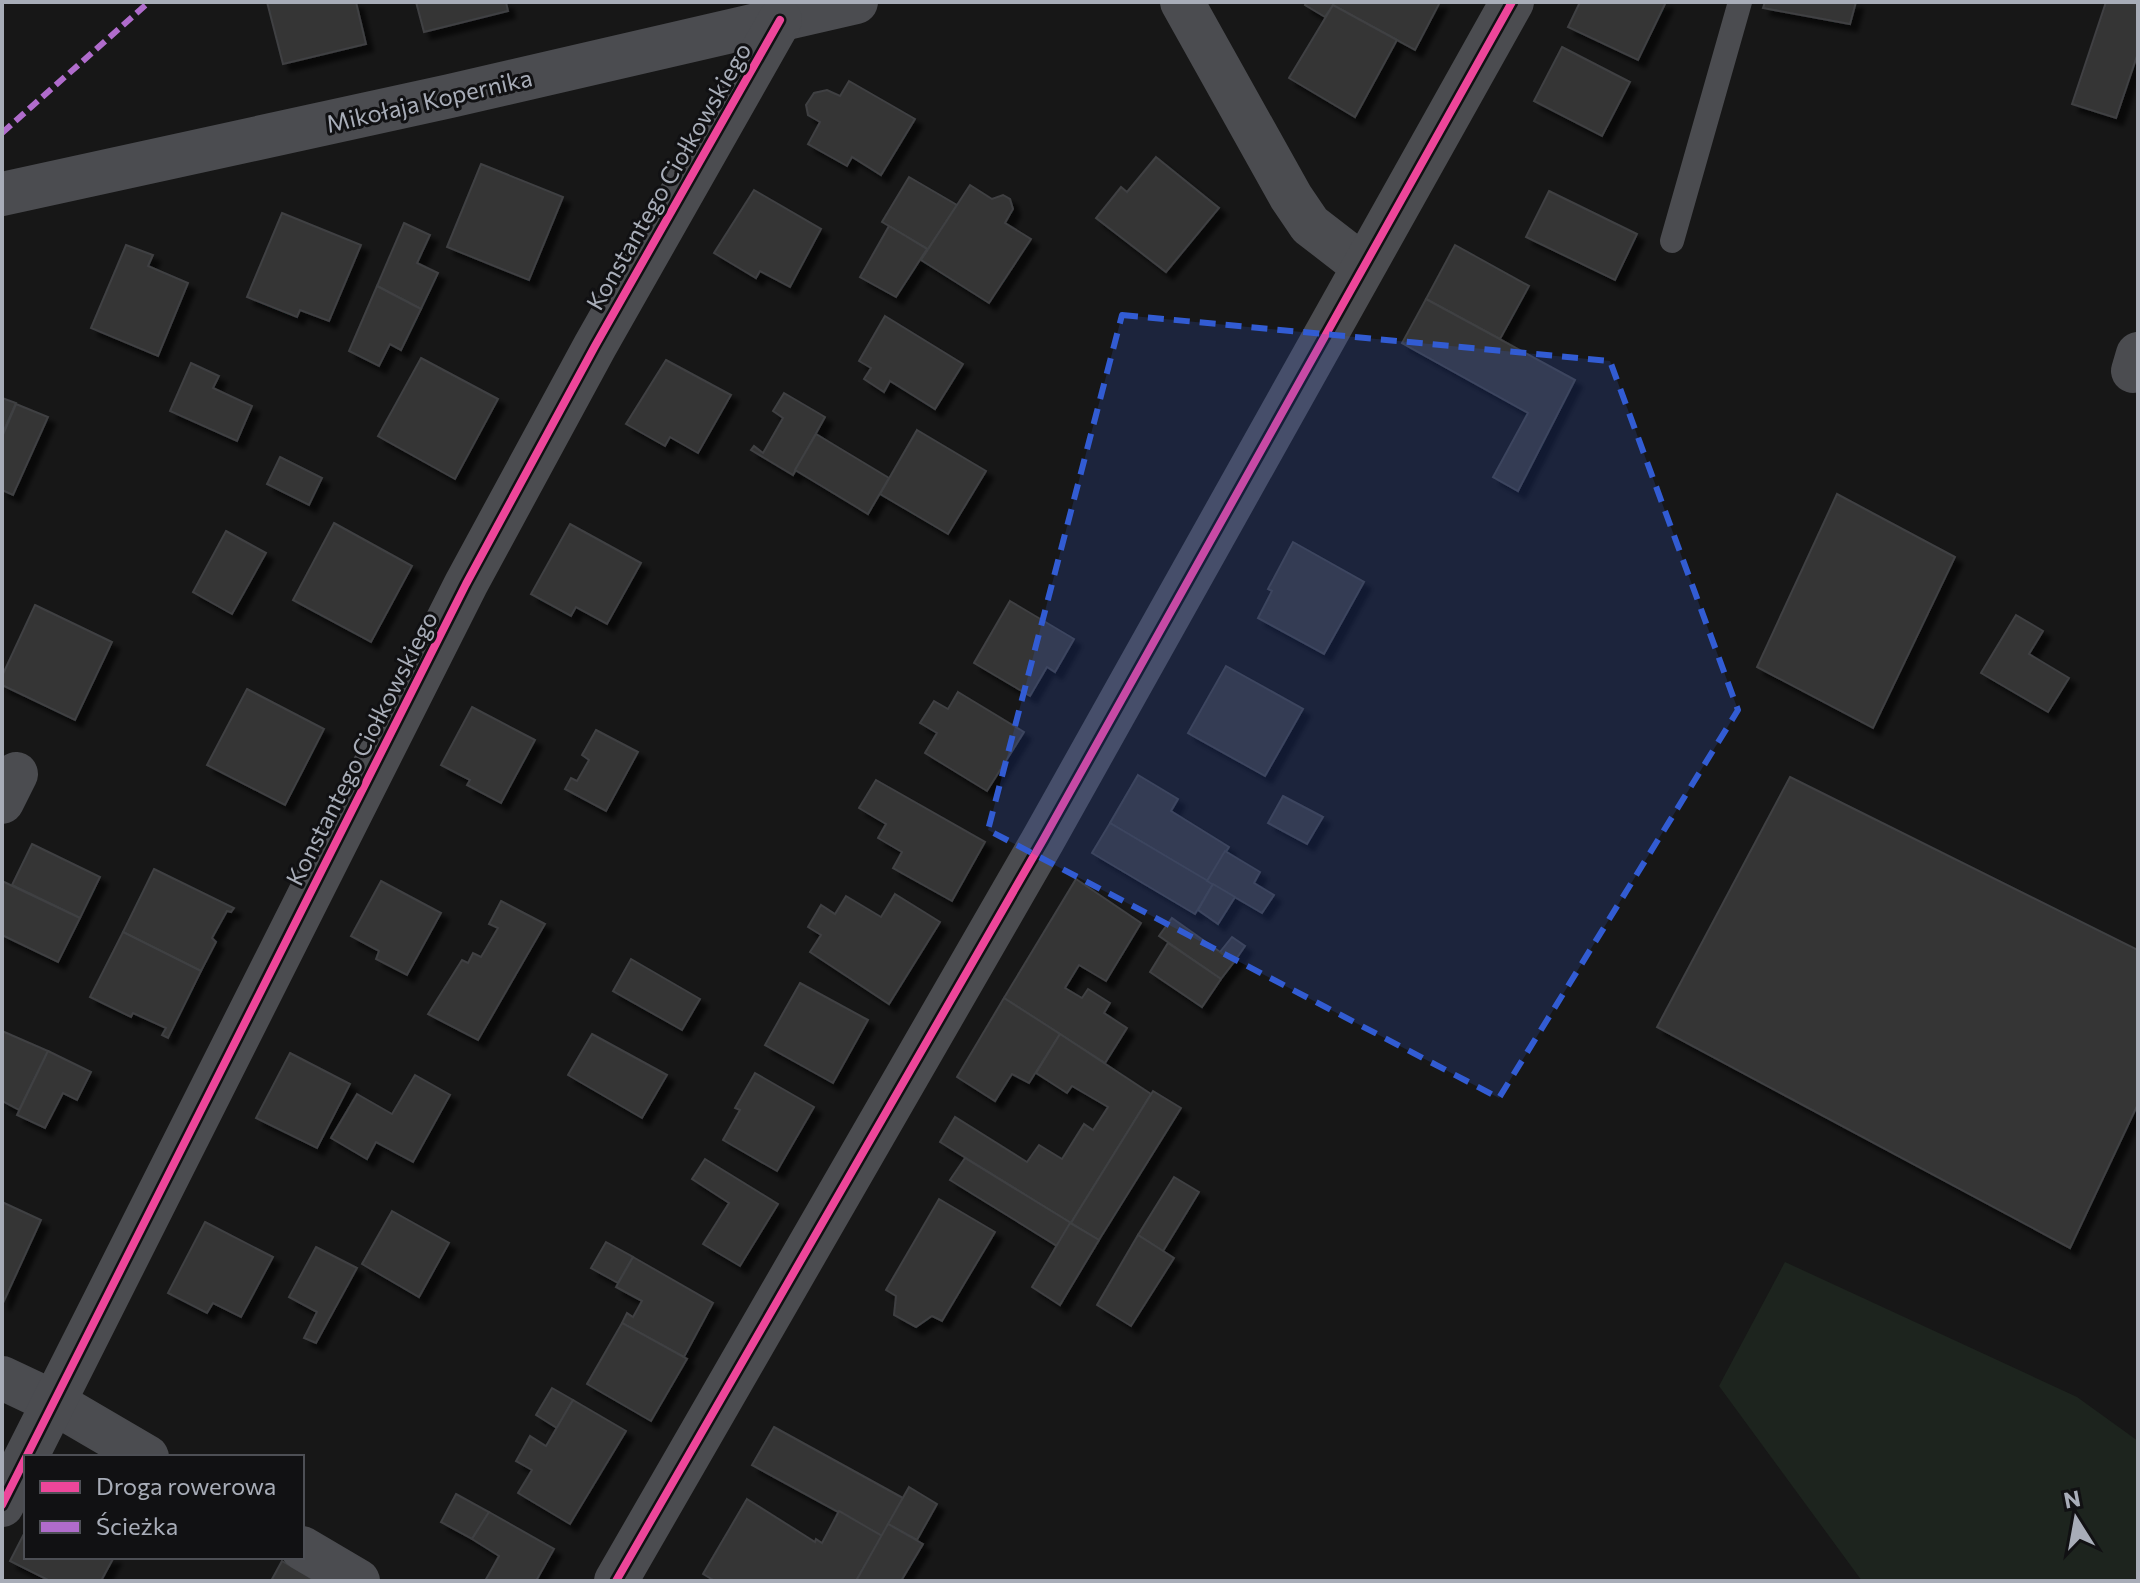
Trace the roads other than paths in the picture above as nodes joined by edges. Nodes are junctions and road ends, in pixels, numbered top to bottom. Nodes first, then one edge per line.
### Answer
1 (856, 2) edge
2 (1182, 2) edge
3 (1512, 2) edge
4 (1740, 2) edge
5 (780, 20) junction
6 (2, 194) edge
7 (1672, 241) dead end
8 (1363, 266) junction
9 (2, 1378) edge
10 (53, 1402) junction
11 (27, 1455) edge
12 (144, 1455) edge
13 (24, 1461) edge
14 (2, 1505) edge
15 (304, 1549) edge
16 (358, 1581) edge
17 (616, 1581) edge

1 - 5 street, Mikołaja Kopernika
2 - 8 street
3 - 8 street
4 - 7 lane
5 - 6 street, Mikołaja Kopernika
5 - 10 street, Konstantego Ciołkowskiego
8 - 17 street
9 - 10 street
10 - 11 street, Konstantego Ciołkowskiego
10 - 12 street
13 - 14 street, Konstantego Ciołkowskiego
15 - 16 street

